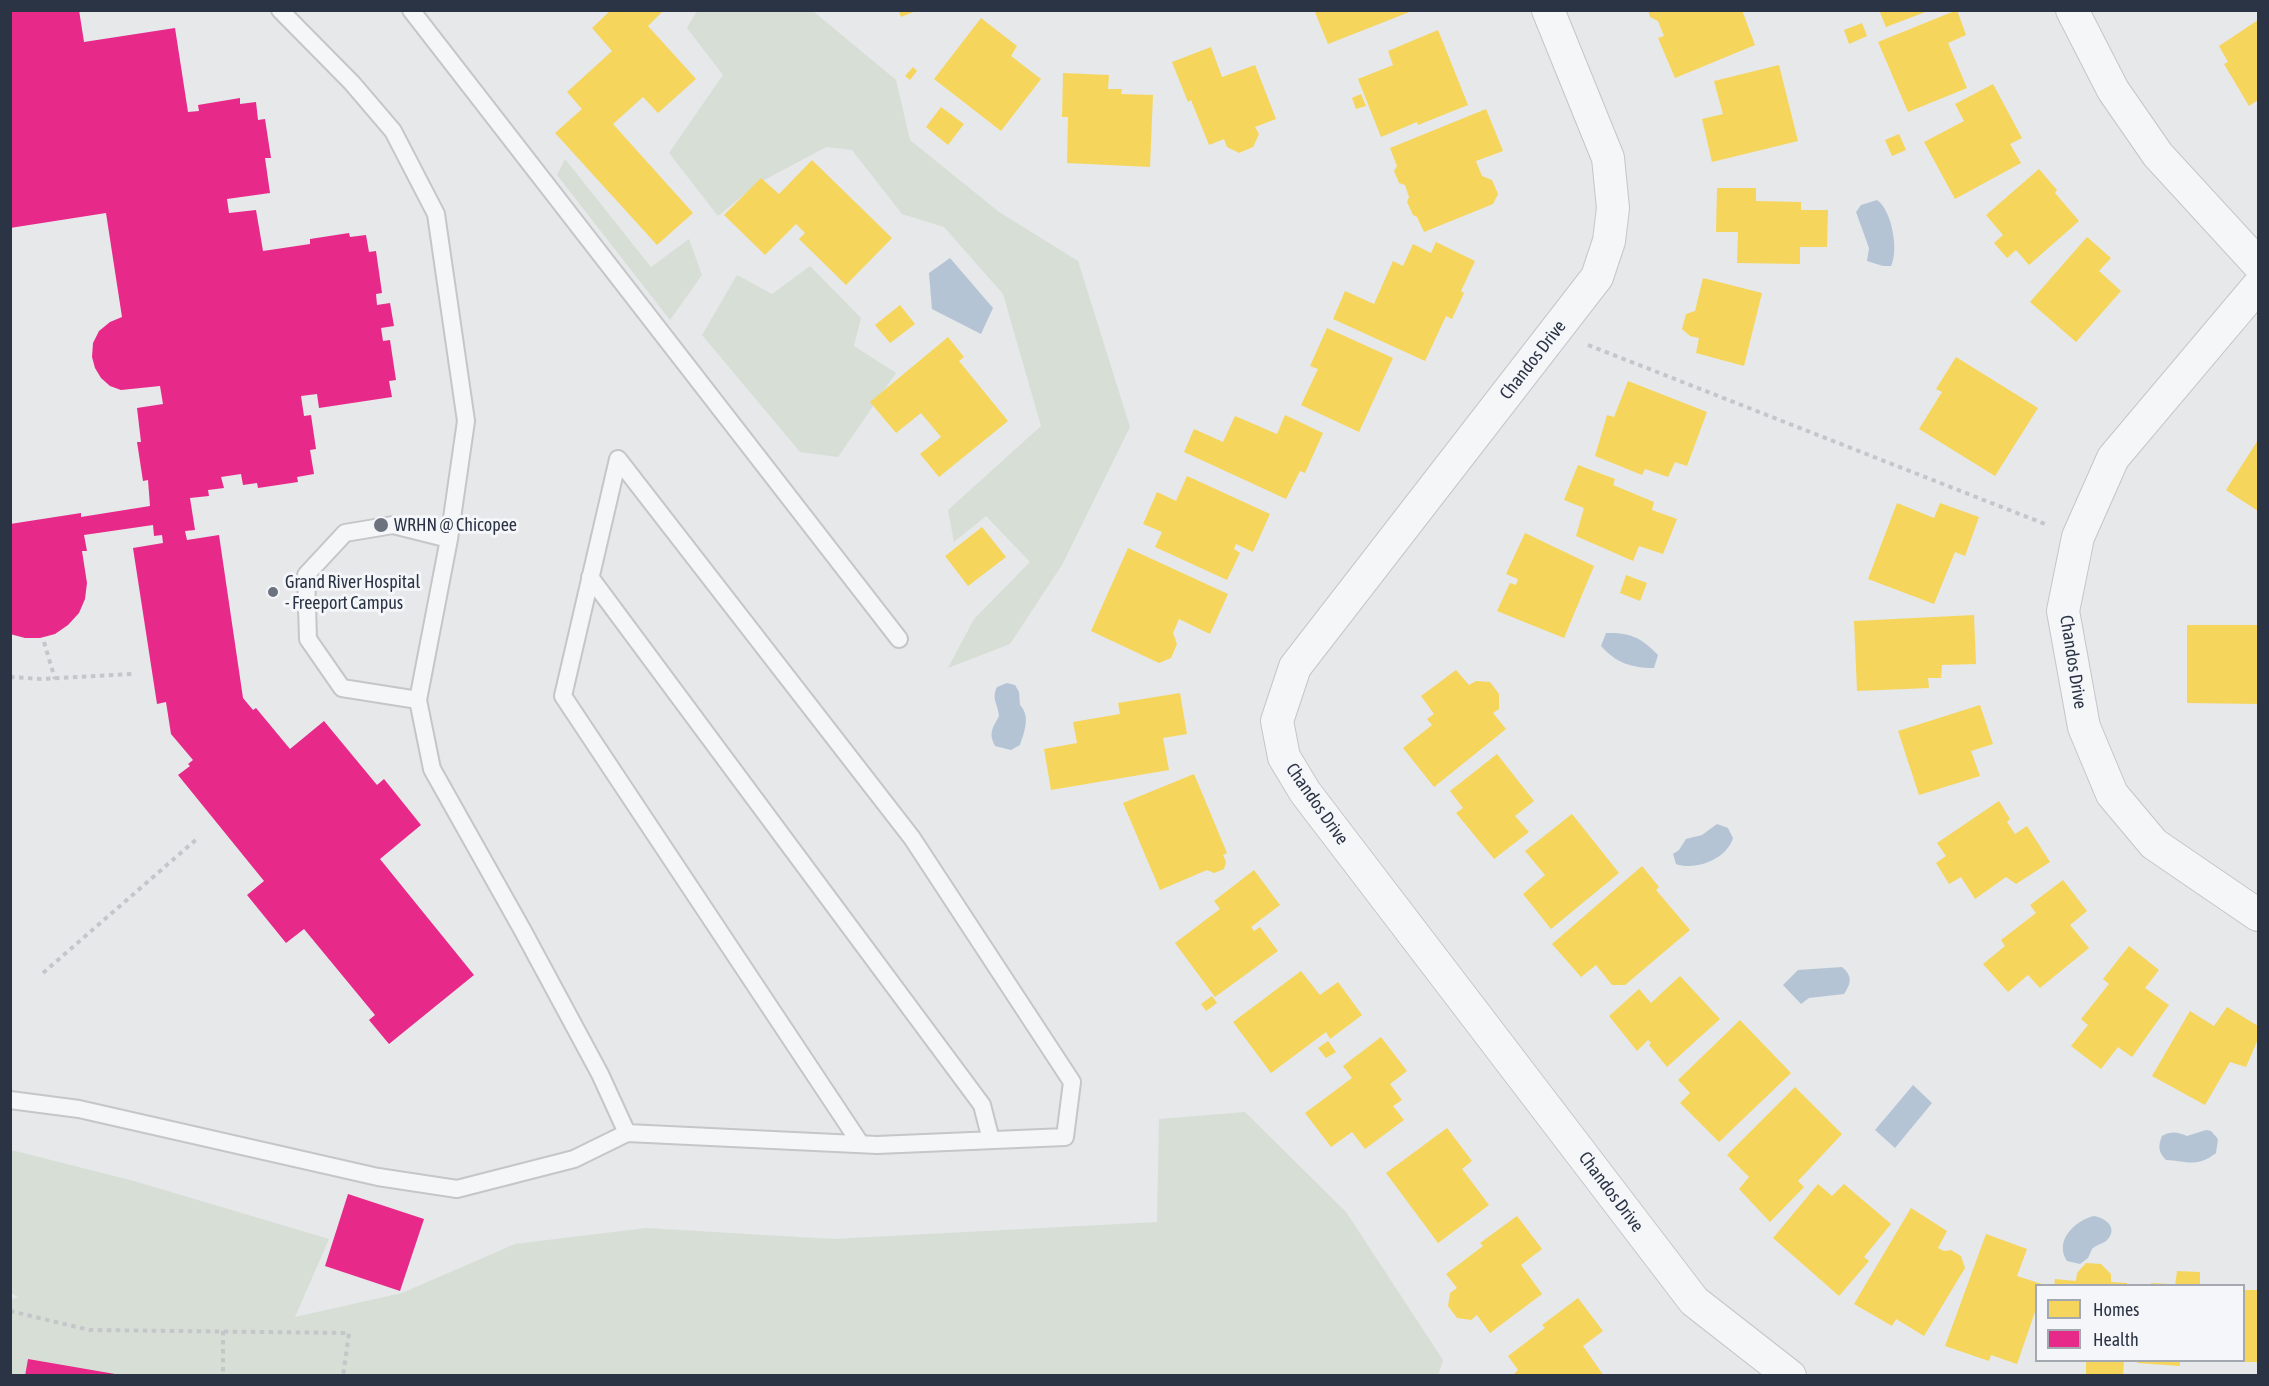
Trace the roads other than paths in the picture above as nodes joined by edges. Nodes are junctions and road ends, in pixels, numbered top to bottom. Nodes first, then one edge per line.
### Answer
1 (280, 10) edge
2 (411, 10) edge
3 (1548, 10) edge
4 (2072, 10) edge
5 (2259, 264) edge
6 (2259, 286) edge
7 (449, 538) junction
8 (590, 577) junction
9 (899, 639) dead end
10 (418, 700) junction
11 (2259, 915) edge
12 (10, 1100) edge
13 (627, 1133) junction
14 (991, 1140) junction
15 (860, 1143) junction
16 (1790, 1376) edge

1 - 7 lane
2 - 9 lane
3 - 16 street, Chandos Drive
4 - 5 street
6 - 11 street, Chandos Drive
7 - 10 lane
7 - 10 lane
8 - 14 lane
8 - 14 lane
8 - 15 lane
10 - 13 lane
12 - 13 lane
13 - 15 lane
14 - 15 lane

